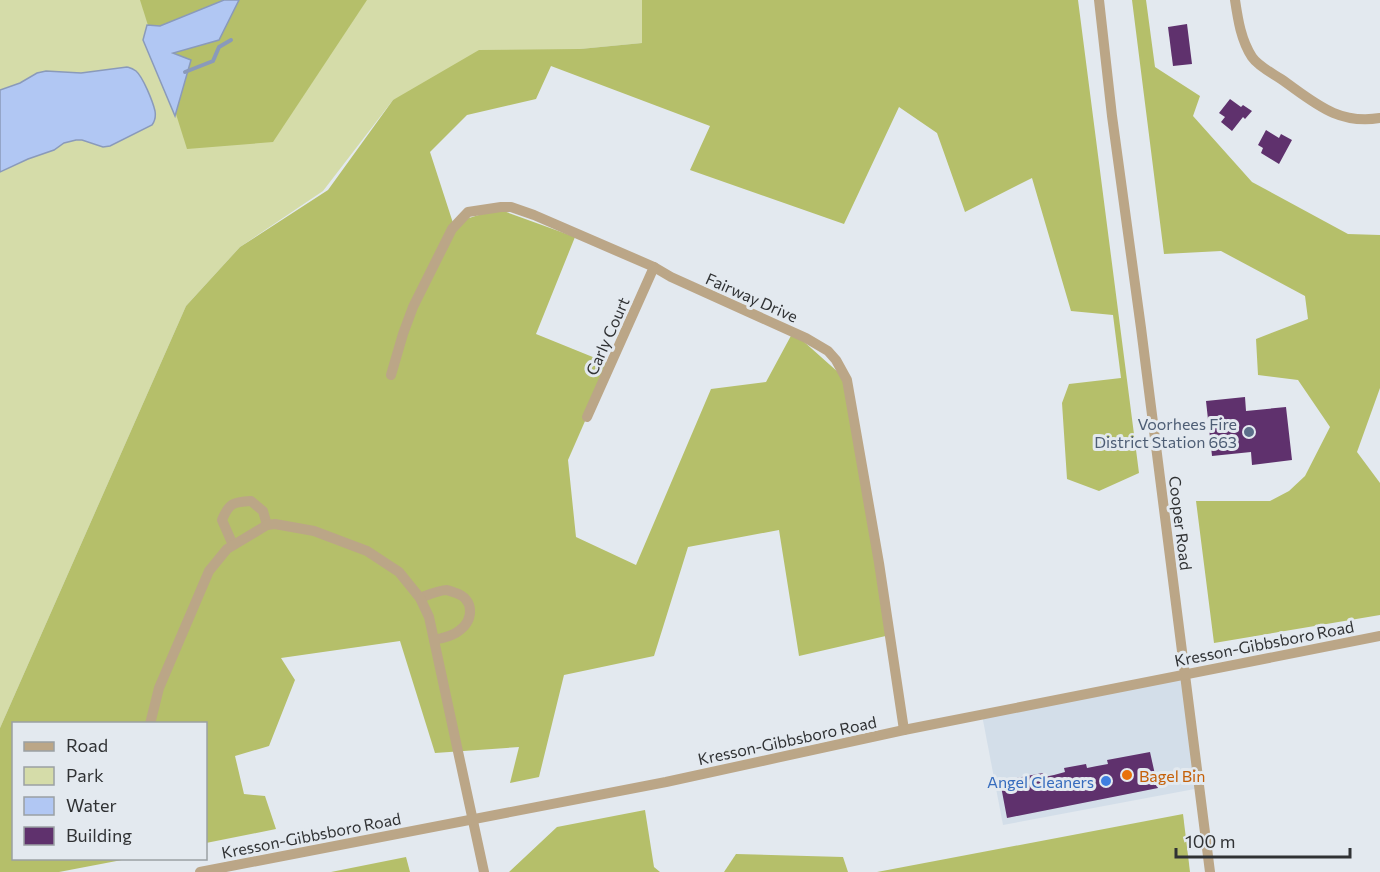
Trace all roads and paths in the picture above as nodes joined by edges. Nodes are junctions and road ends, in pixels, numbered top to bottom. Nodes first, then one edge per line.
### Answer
1 (1099, 0) edge
2 (1235, 0) edge
3 (1380, 118) edge
4 (654, 267) junction
5 (391, 375) dead end
6 (587, 417) dead end
7 (267, 525) junction
8 (234, 545) junction
9 (420, 598) junction
10 (1380, 636) edge
11 (434, 640) junction
12 (1185, 674) junction
13 (150, 722) edge
14 (904, 730) junction
15 (471, 819) junction
16 (200, 872) edge
17 (484, 872) edge
18 (1210, 872) edge

1 - 12 street, Cooper Road
2 - 3 street
4 - 5 street, Fairway Drive
4 - 6 street, Carly Court
4 - 14 street, Fairway Drive
7 - 8 street
7 - 8 street
7 - 9 street
8 - 13 street
9 - 11 street
9 - 11 street
10 - 12 street, Kresson-Gibbsboro Road
11 - 15 street
12 - 14 street, Kresson-Gibbsboro Road
12 - 18 street, Cooper Road
14 - 15 street, Kresson-Gibbsboro Road
15 - 16 street, Kresson-Gibbsboro Road
15 - 17 street

